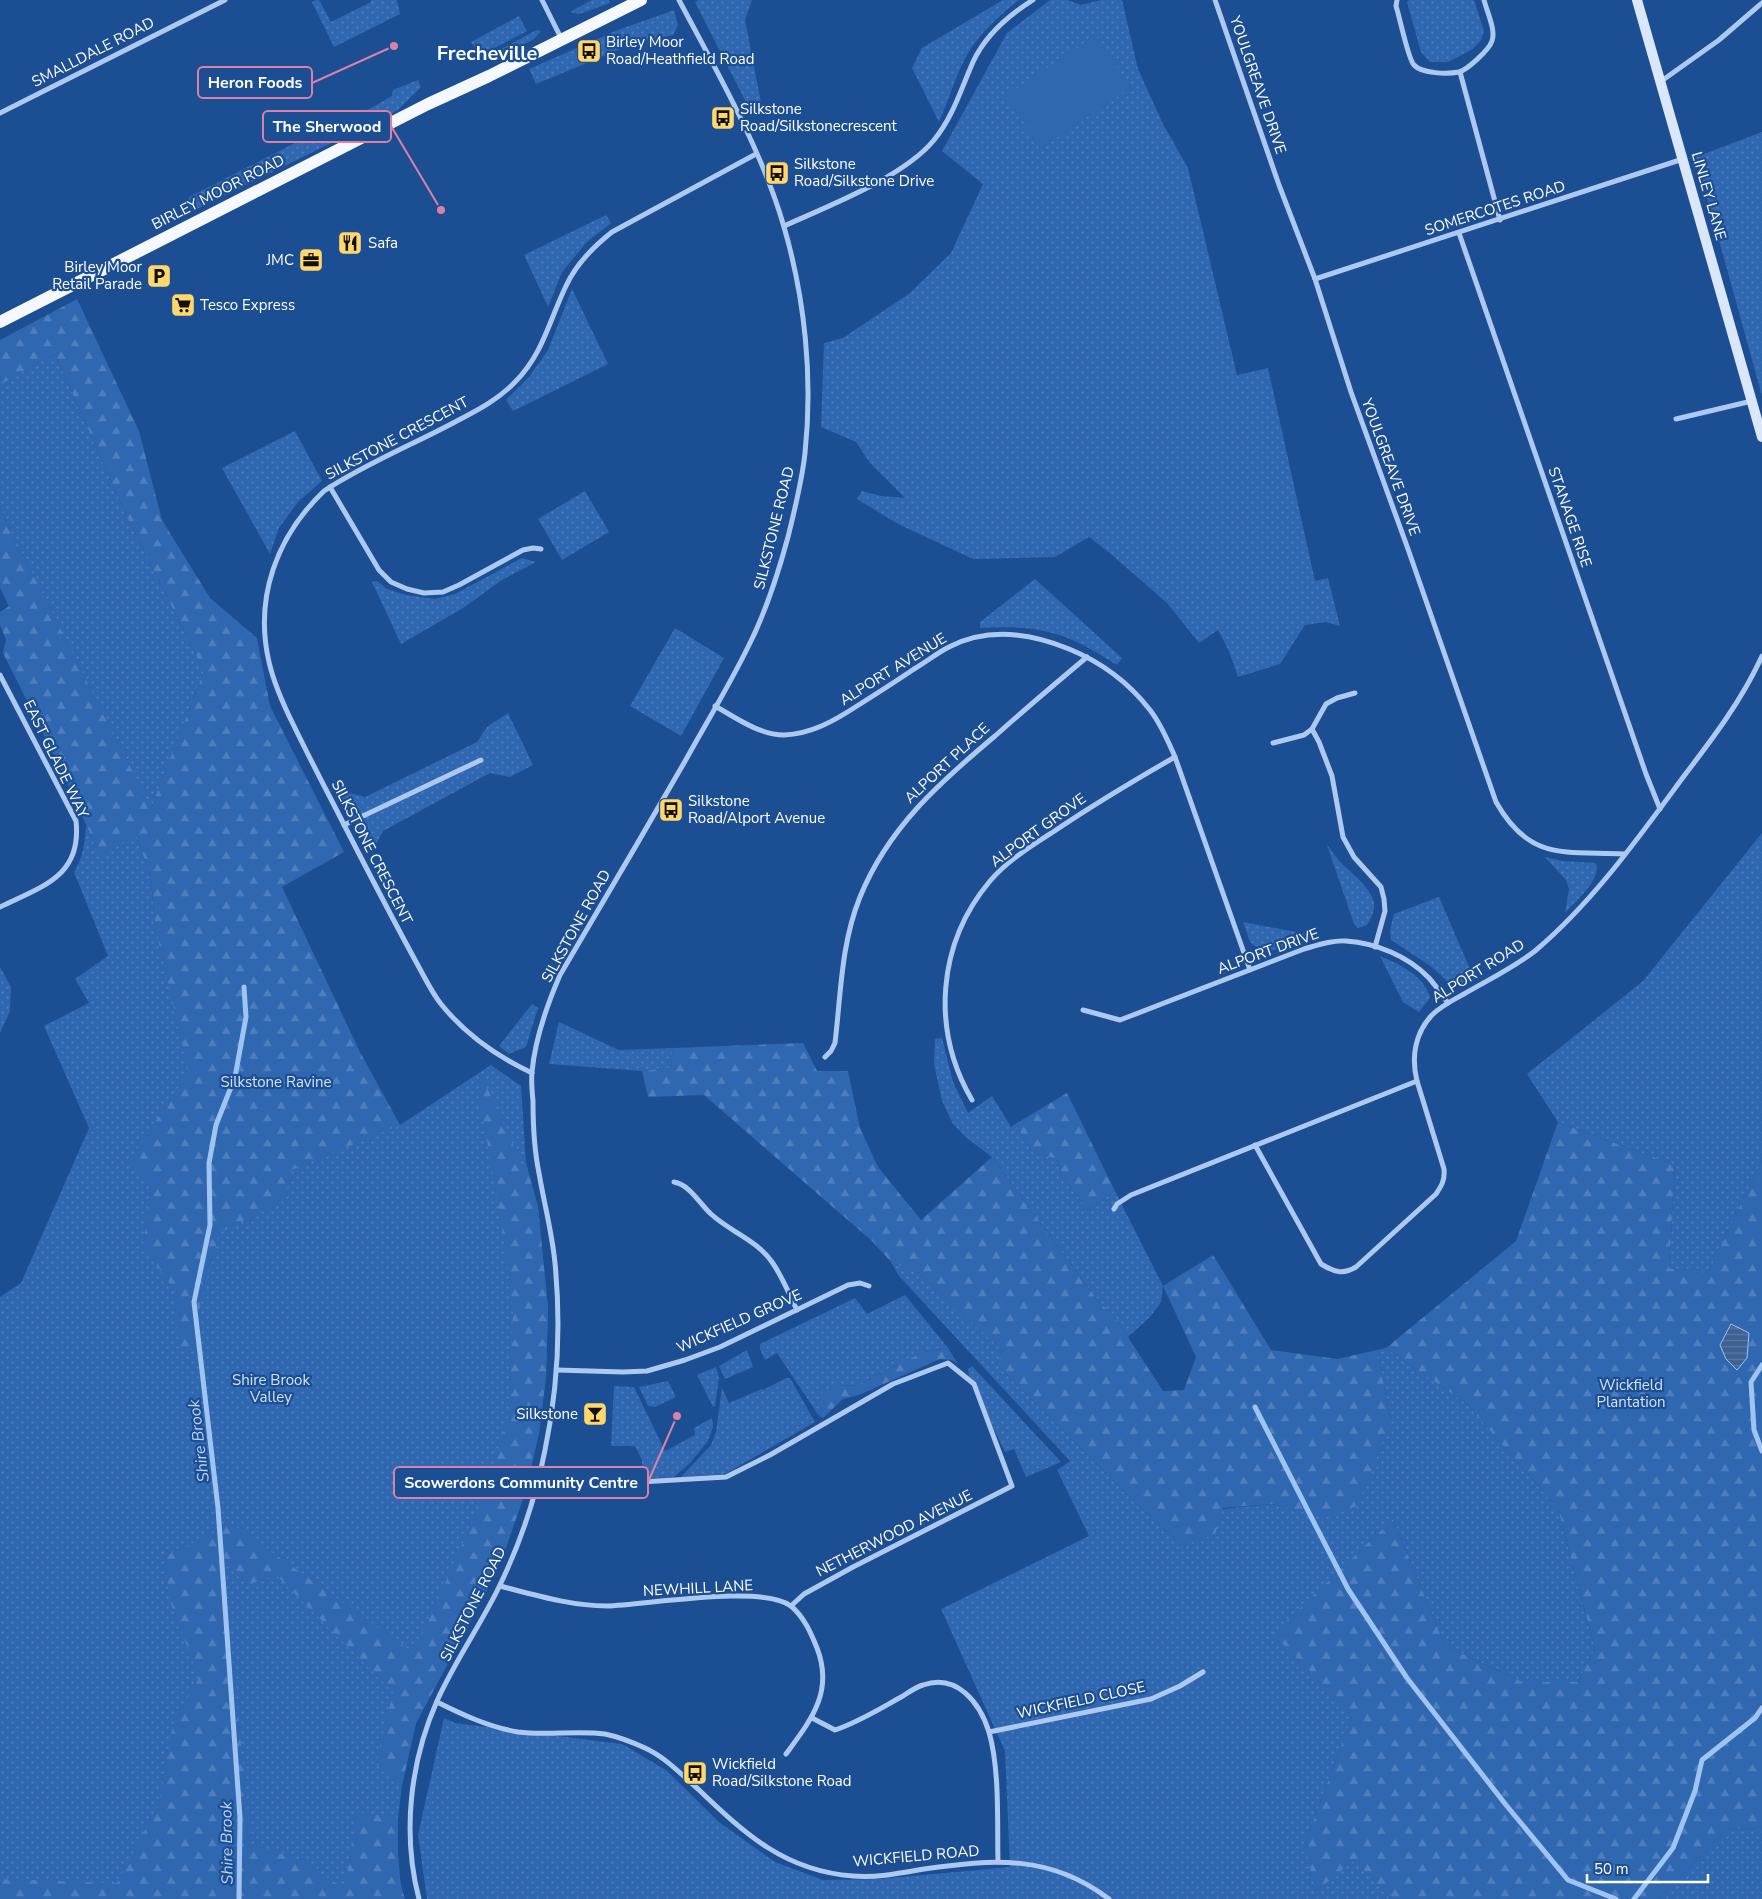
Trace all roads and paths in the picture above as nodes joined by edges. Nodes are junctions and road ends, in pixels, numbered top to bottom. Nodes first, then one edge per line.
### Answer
1 (225, 0) edge
2 (542, 0) edge
3 (641, 0) edge
4 (679, 0) edge
5 (1033, 0) edge
6 (1215, 0) edge
7 (1396, 0) edge
8 (1484, 0) edge
9 (1637, 0) edge
10 (1762, 3) edge
11 (562, 40) junction
12 (1460, 72) junction
13 (1660, 82) junction
14 (0, 114) edge
15 (756, 154) junction
16 (1683, 159) junction
17 (1500, 220) junction
18 (784, 226) junction
19 (1459, 233) junction
20 (1315, 280) junction
21 (0, 322) edge
22 (1752, 401) junction
23 (1676, 420) dead end
24 (1762, 437) edge
25 (330, 487) junction
26 (541, 549) dead end
27 (1762, 656) edge
28 (1087, 657) junction
29 (0, 675) edge
30 (1356, 692) dead end
31 (715, 706) junction
32 (1312, 729) junction
33 (1273, 743) dead end
34 (1175, 757) junction
35 (481, 760) dead end
36 (1660, 809) junction
37 (344, 825) junction
38 (1624, 854) junction
39 (0, 907) edge
40 (1375, 947) junction
41 (1250, 970) junction
42 (1448, 1003) junction
43 (1083, 1010) dead end
44 (825, 1057) dead end
45 (532, 1073) junction
46 (1416, 1081) junction
47 (972, 1100) dead end
48 (1255, 1145) junction
49 (674, 1182) dead end
50 (1114, 1209) dead end
51 (869, 1286) dead end
52 (797, 1310) junction
53 (557, 1370) junction
54 (536, 1488) junction
55 (500, 1586) junction
56 (791, 1606) junction
57 (1203, 1672) dead end
58 (437, 1702) junction
59 (812, 1718) junction
60 (989, 1732) junction
61 (786, 1754) dead end
62 (998, 1862) junction
63 (419, 1899) edge
64 (1108, 1899) edge

1 - 14 street, SMALLDALE ROAD
2 - 11 street
3 - 11 main road, BIRLEY MOOR ROAD
4 - 15 street, SILKSTONE ROAD
5 - 18 street
6 - 20 street, YOULGREAVE DRIVE
7 - 12 street
8 - 12 street
9 - 13 street, LINLEY LANE
10 - 13 street
11 - 21 main road, BIRLEY MOOR ROAD
12 - 17 street
13 - 16 street, LINLEY LANE
15 - 18 street, SILKSTONE ROAD
15 - 25 street, SILKSTONE CRESCENT
16 - 17 street, SOMERCOTES ROAD
16 - 22 street, LINLEY LANE
17 - 19 street, SOMERCOTES ROAD
18 - 31 street, SILKSTONE ROAD
19 - 20 street, SOMERCOTES ROAD
19 - 36 street, STANAGE RISE
20 - 38 street, YOULGREAVE DRIVE
22 - 23 street
22 - 24 street, LINLEY LANE
25 - 26 street
25 - 37 street, SILKSTONE CRESCENT
27 - 36 street, ALPORT ROAD
28 - 31 street, ALPORT AVENUE
28 - 34 street, ALPORT AVENUE
28 - 44 street, ALPORT PLACE
29 - 39 street, EAST GLADE WAY
30 - 32 street
31 - 45 street, SILKSTONE ROAD
32 - 33 street
32 - 40 street
34 - 41 street, ALPORT AVENUE
34 - 47 street, ALPORT GROVE
35 - 37 street
36 - 38 street, ALPORT ROAD
37 - 45 street, SILKSTONE CRESCENT
38 - 42 street, ALPORT ROAD
40 - 41 street, ALPORT DRIVE
40 - 42 street, ALPORT DRIVE
41 - 43 street, ALPORT DRIVE
42 - 46 street, ALPORT ROAD
45 - 53 street, SILKSTONE ROAD
46 - 48 street
46 - 48 street, ALPORT ROAD
48 - 50 street
49 - 52 street
51 - 52 street, WICKFIELD GROVE
52 - 53 street, WICKFIELD GROVE
53 - 54 street, SILKSTONE ROAD
54 - 55 street, SILKSTONE ROAD
54 - 56 street, NETHERWOOD AVENUE
55 - 56 street, NEWHILL LANE
55 - 58 street, SILKSTONE ROAD
56 - 59 street
57 - 60 street, WICKFIELD CLOSE
58 - 62 street, WICKFIELD ROAD
58 - 63 street, SILKSTONE ROAD
59 - 60 street
59 - 61 street
60 - 62 street
62 - 64 street, WICKFIELD ROAD

